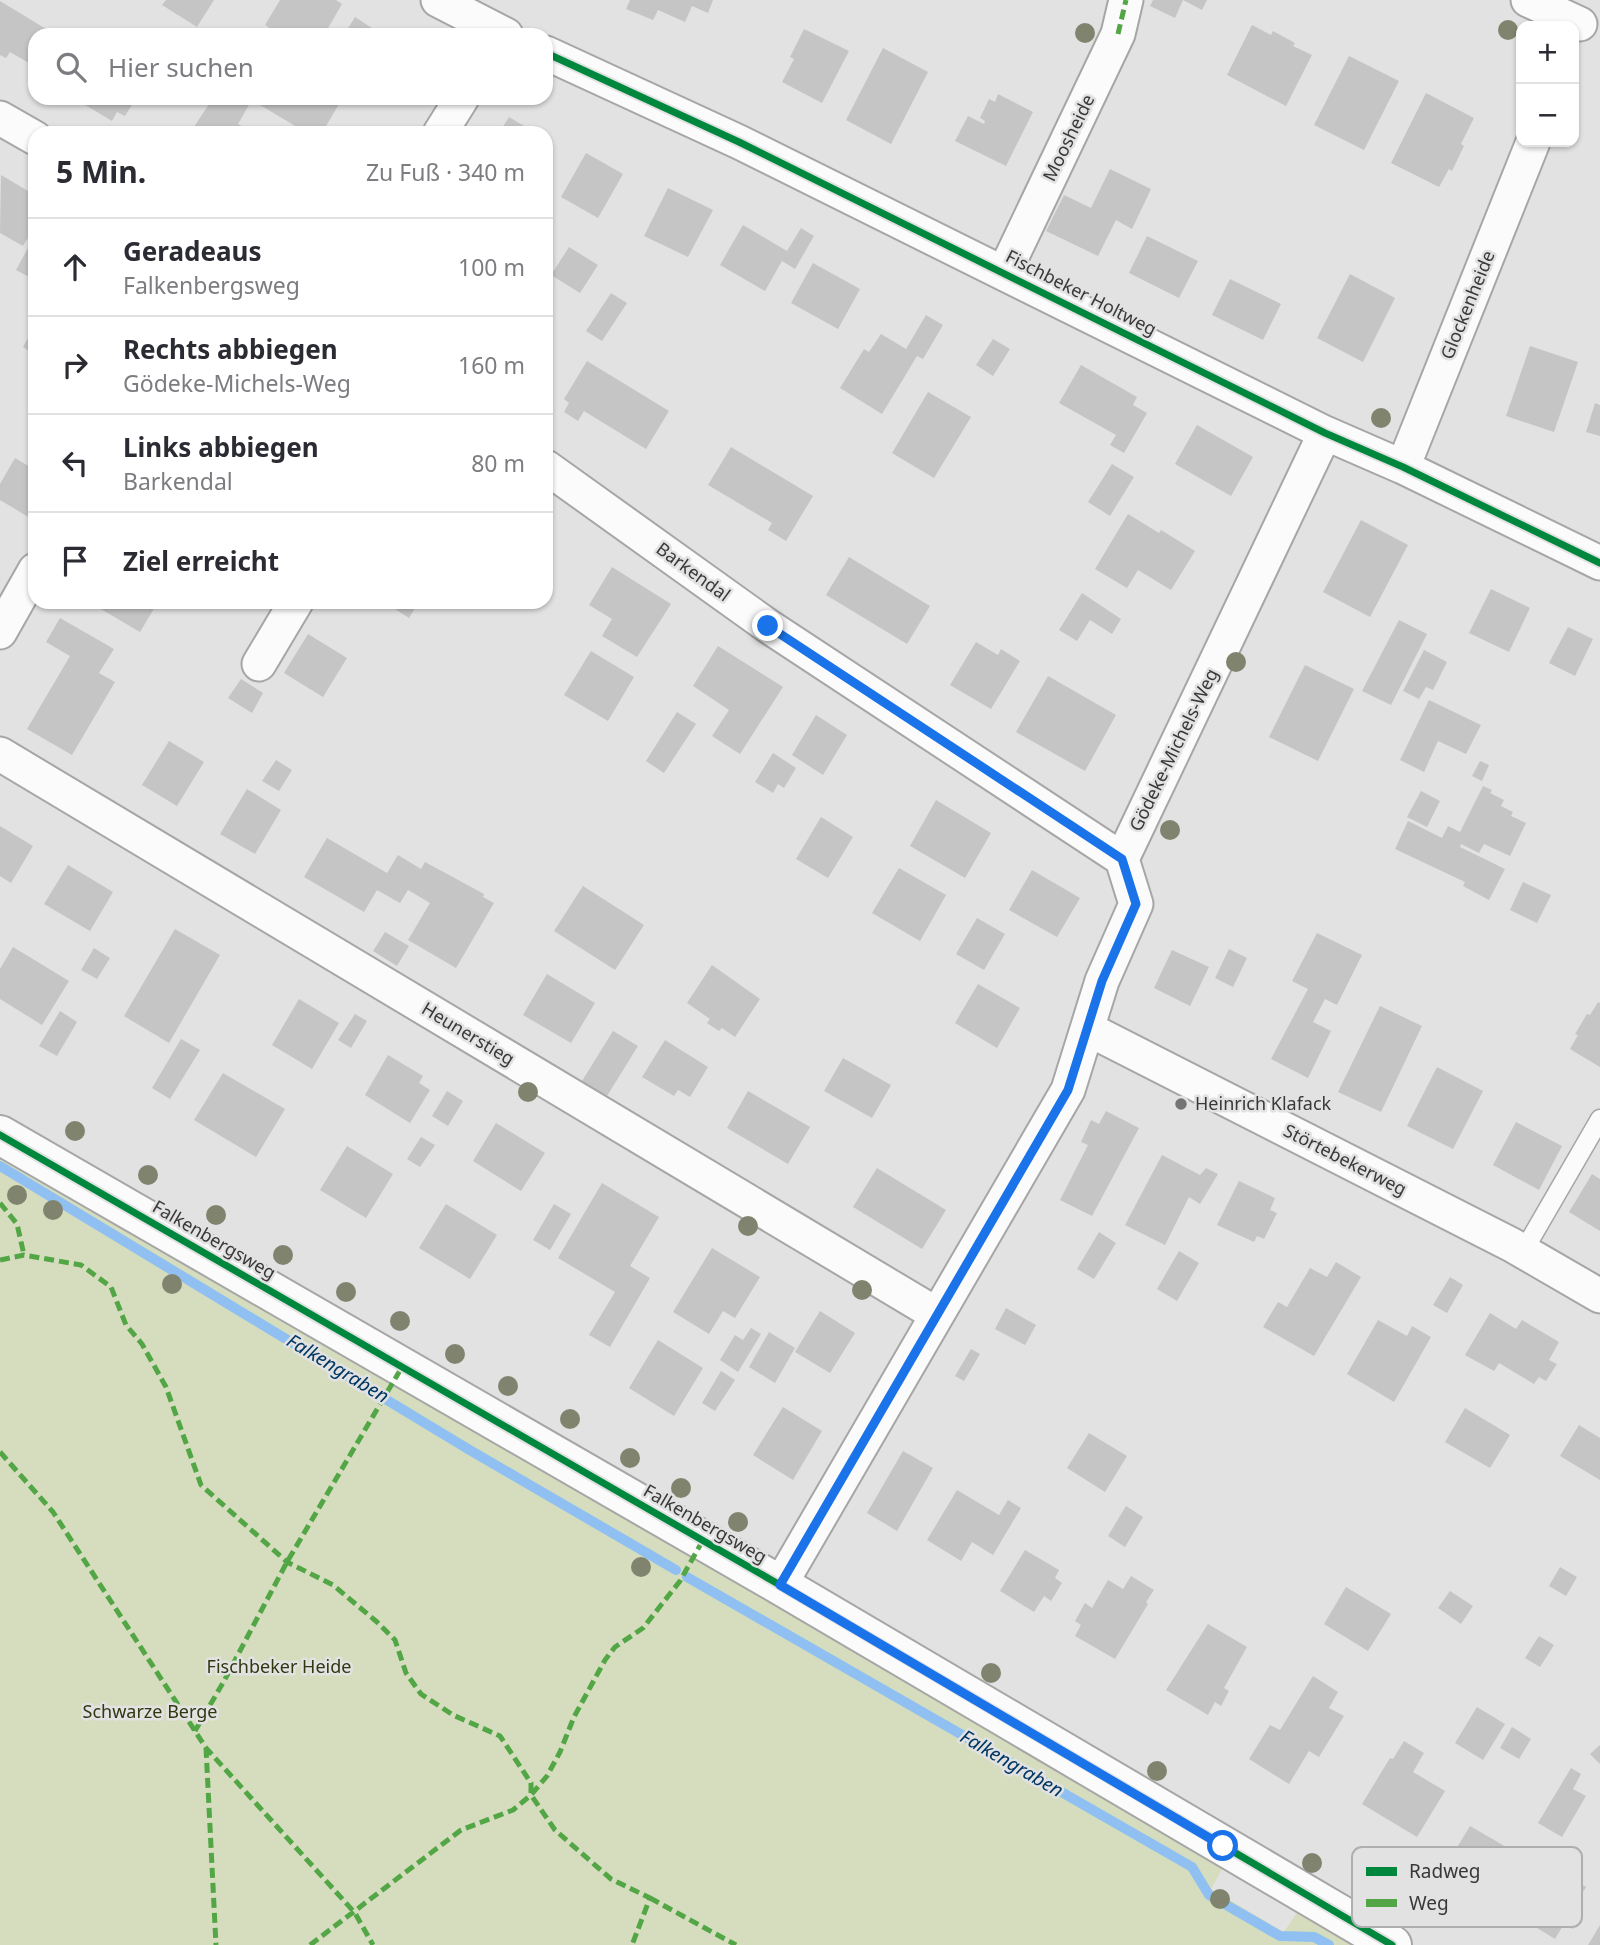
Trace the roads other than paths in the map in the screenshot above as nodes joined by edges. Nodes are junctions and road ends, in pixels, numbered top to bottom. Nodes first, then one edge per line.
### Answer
1 (438, 0) edge
2 (1126, 0) edge
3 (1528, 0) edge
4 (1580, 21) edge
5 (492, 28) edge
6 (553, 56) edge
7 (458, 105) edge
8 (0, 118) edge
9 (444, 126) edge
10 (28, 134) edge
11 (1531, 147) edge
12 (1004, 273) junction
13 (1325, 433) junction
14 (1403, 467) junction
15 (553, 472) edge
16 (1600, 563) edge
17 (28, 582) edge
18 (292, 609) edge
19 (0, 632) edge
20 (259, 664) dead end
21 (0, 754) edge
22 (1122, 859) junction
23 (1088, 1029) junction
24 (1600, 1119) edge
25 (0, 1135) edge
26 (1523, 1252) junction
27 (1600, 1296) edge
28 (936, 1314) junction
29 (780, 1585) junction
30 (1352, 1921) edge
31 (1361, 1927) edge
32 (1392, 1945) edge

1 - 5 street
2 - 12 street, Moosheide
3 - 4 street
6 - 12 street, Fischbeker Holtweg
7 - 9 street
8 - 10 street
11 - 14 street, Glockenheide
12 - 13 street, Fischbeker Holtweg
13 - 14 street, Fischbeker Holtweg
13 - 22 street, Gödeke-Michels-Weg
14 - 16 street, Fischbeker Holtweg
15 - 22 street, Barkendal
17 - 19 street
18 - 20 street
21 - 28 street, Heunerstieg
22 - 23 street
23 - 26 street, Störtebekerweg
23 - 28 street
24 - 26 lane
25 - 29 street, Falkenbergsweg
26 - 27 street, Störtebekerweg
28 - 29 street
29 - 30 street, Falkenbergsweg
31 - 32 street, Falkenbergsweg

